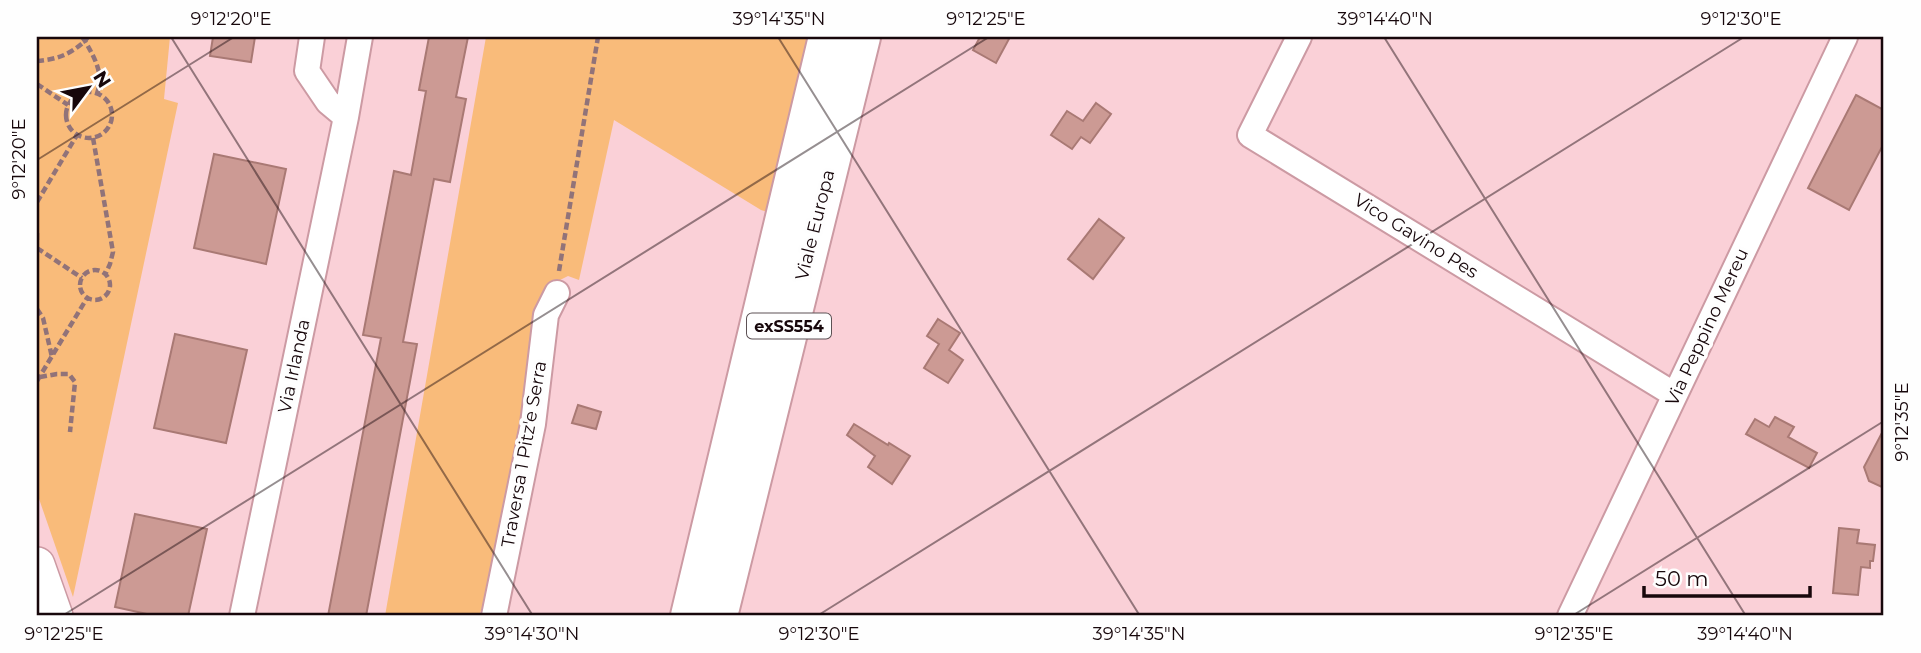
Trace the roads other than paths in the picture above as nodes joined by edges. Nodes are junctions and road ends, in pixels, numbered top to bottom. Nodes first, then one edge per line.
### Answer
1 (312, 37) edge
2 (360, 37) edge
3 (828, 37) edge
4 (861, 37) edge
5 (1299, 37) edge
6 (1845, 37) edge
7 (346, 117) junction
8 (557, 293) road end
9 (1675, 396) junction
10 (37, 565) edge
11 (55, 616) edge
12 (242, 616) edge
13 (494, 616) edge
14 (690, 616) edge
15 (718, 616) edge
16 (1570, 616) edge

1 - 7 street
2 - 7 street, Via Irlanda
3 - 14 main road, Viale Europa / exSS554
4 - 15 main road, Viale Europa / exSS554
5 - 9 street, Vico Gavino Pes
6 - 9 street, Via Peppino Mereu
7 - 12 street, Via Irlanda
8 - 13 street, Traversa 1 Pitz'e Serra
9 - 16 street, Via Peppino Mereu
10 - 11 street

